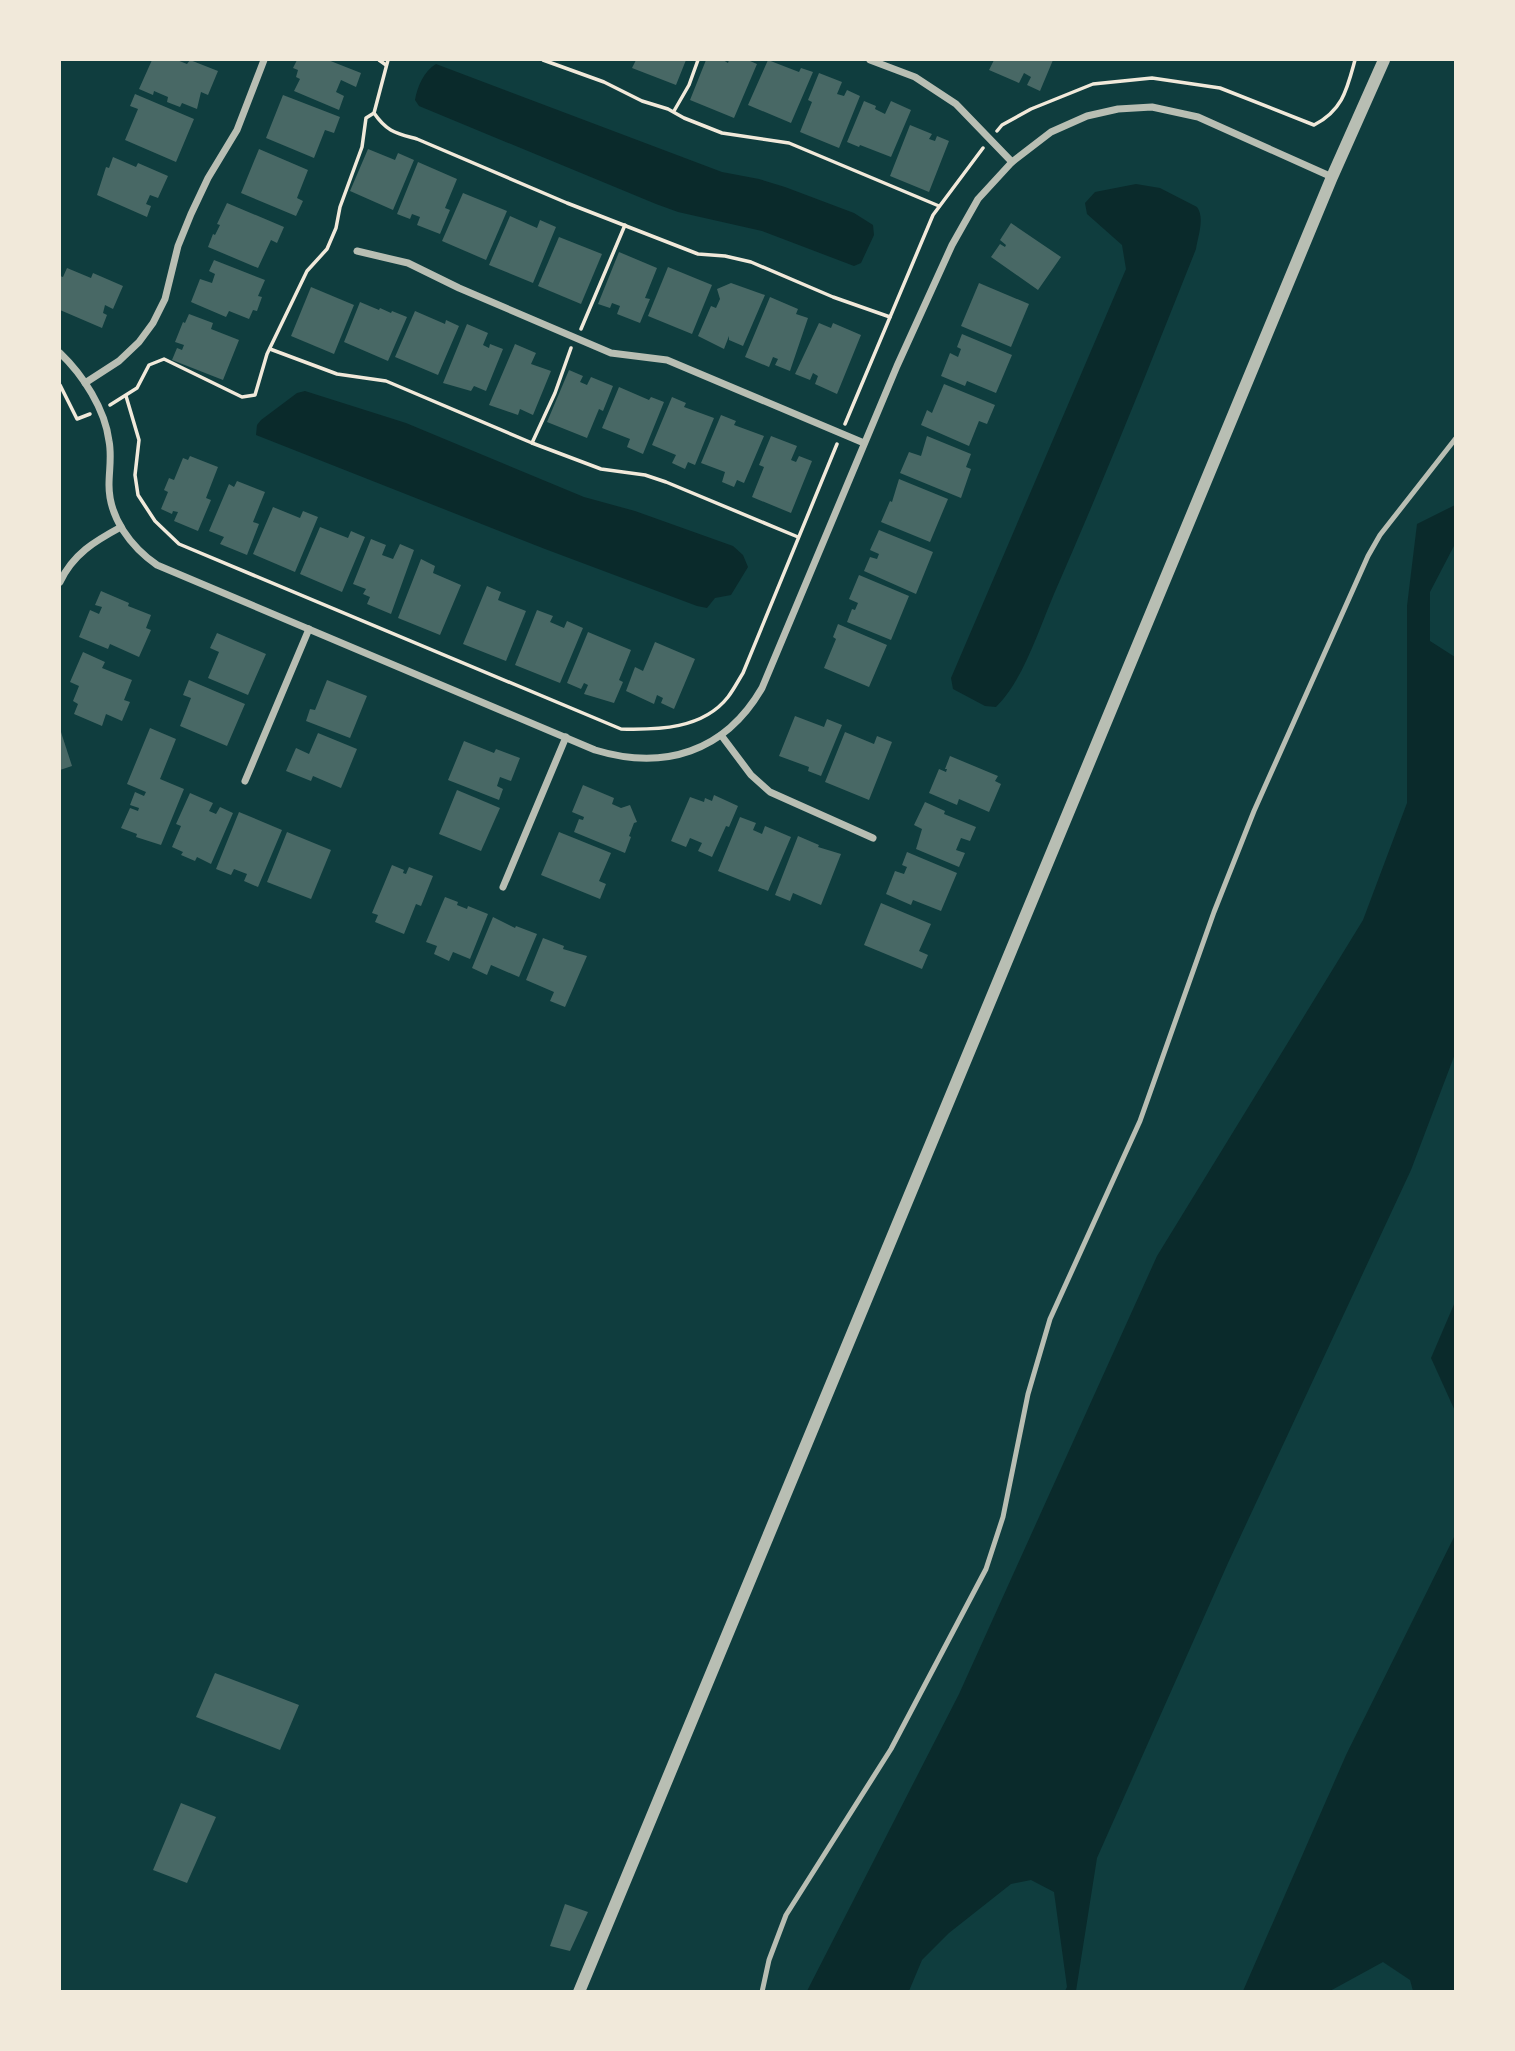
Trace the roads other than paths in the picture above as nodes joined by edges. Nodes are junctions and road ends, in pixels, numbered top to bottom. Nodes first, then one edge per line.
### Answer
1 (264, 60) edge
2 (870, 60) edge
3 (1384, 60) edge
4 (1012, 162) junction
5 (1332, 177) junction
6 (356, 251) dead end
7 (60, 353) edge
8 (85, 383) junction
9 (1455, 438) edge
10 (864, 443) junction
11 (121, 527) junction
12 (60, 582) edge
13 (309, 629) junction
14 (721, 736) junction
15 (566, 737) junction
16 (245, 781) dead end
17 (873, 838) dead end
18 (502, 887) dead end
19 (579, 1992) edge
20 (762, 1992) edge

1 - 8 street
2 - 4 street
3 - 5 street
4 - 5 street
4 - 10 street
5 - 19 street
6 - 10 street
7 - 8 street
8 - 11 street
9 - 20 lane
10 - 14 street
11 - 12 street
11 - 13 street
13 - 15 street
13 - 16 street
14 - 15 street
14 - 17 street
15 - 18 street

